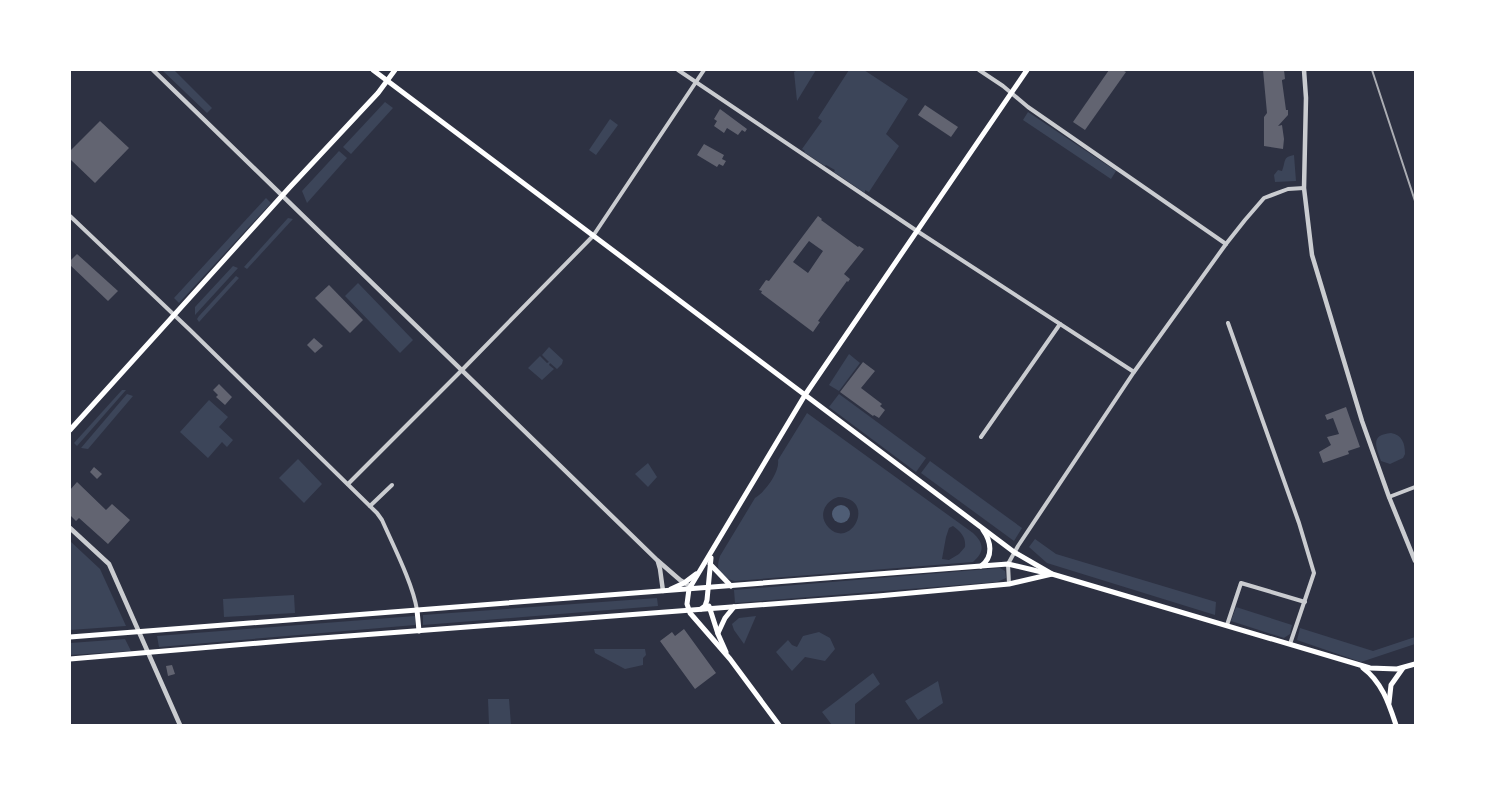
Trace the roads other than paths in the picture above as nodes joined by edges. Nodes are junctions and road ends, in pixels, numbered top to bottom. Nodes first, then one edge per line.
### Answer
1 (153, 70) edge
2 (372, 70) edge
3 (395, 70) edge
4 (678, 70) edge
5 (704, 70) edge
6 (979, 70) edge
7 (1027, 70) edge
8 (1304, 70) edge
9 (388, 81) junction
10 (696, 82) junction
11 (1011, 93) junction
12 (1304, 188) junction
13 (282, 195) junction
14 (70, 216) edge
15 (917, 231) junction
16 (592, 236) junction
17 (1226, 244) junction
18 (174, 315) junction
19 (1060, 324) junction
20 (1228, 324) dead end
21 (462, 370) junction
22 (1134, 372) junction
23 (805, 395) junction
24 (70, 430) edge
25 (981, 437) dead end
26 (348, 484) junction
27 (392, 485) dead end
28 (1415, 487) edge
29 (1389, 497) junction
30 (370, 506) junction
31 (977, 524) junction
32 (70, 528) edge
33 (715, 549) junction
34 (1014, 552) junction
35 (657, 560) junction
36 (1415, 561) edge
37 (710, 564) junction
38 (1008, 564) junction
39 (981, 566) junction
40 (702, 569) junction
41 (1052, 574) junction
42 (684, 583) junction
43 (1009, 584) junction
44 (731, 586) junction
45 (693, 588) junction
46 (707, 588) junction
47 (663, 591) junction
48 (687, 598) junction
49 (707, 598) junction
50 (1305, 602) junction
51 (734, 607) junction
52 (709, 608) junction
53 (698, 609) junction
54 (417, 610) junction
55 (688, 610) junction
56 (1227, 625) junction
57 (419, 631) junction
58 (140, 632) junction
59 (718, 634) junction
60 (70, 638) edge
61 (1290, 644) junction
62 (149, 653) junction
63 (70, 659) edge
64 (730, 659) junction
65 (1415, 664) edge
66 (1361, 666) junction
67 (1404, 668) junction
68 (1390, 708) junction
69 (180, 725) edge
70 (779, 725) edge
71 (1396, 725) edge

1 - 13 street
2 - 9 main road
3 - 9 main road
4 - 10 street
5 - 10 street
6 - 11 street
7 - 11 main road
8 - 12 street
9 - 13 main road
9 - 16 main road
10 - 15 street
10 - 16 street
11 - 15 main road
11 - 17 street
12 - 17 street
12 - 29 street
13 - 18 main road
13 - 21 street
14 - 18 street
15 - 19 street
15 - 23 main road
16 - 21 street
16 - 23 main road
17 - 22 street
18 - 24 main road
18 - 26 street
19 - 22 street
19 - 25 street
20 - 50 street
21 - 26 street
21 - 35 street
22 - 34 street
23 - 31 main road
23 - 33 main road
26 - 30 street
27 - 30 street
28 - 29 street
29 - 36 street
30 - 54 street
31 - 34 main road
31 - 39 main road
32 - 58 street
33 - 37 main road
33 - 40 main road
34 - 38 street
34 - 41 main road
35 - 42 street
35 - 47 street
37 - 44 main road
37 - 46 main road
38 - 39 main road
38 - 41 main road
38 - 43 street
39 - 44 main road
40 - 42 main road
40 - 45 main road
41 - 43 main road
41 - 56 main road
42 - 45 street
42 - 47 main road
43 - 51 main road
44 - 46 main road
45 - 46 main road
45 - 47 main road
45 - 48 main road
45 - 49 main road
46 - 49 main road
47 - 54 main road
48 - 53 main road
48 - 55 main road
49 - 52 main road
49 - 53 main road
50 - 56 street
50 - 61 street
51 - 52 main road
51 - 59 main road
52 - 53 main road
52 - 59 main road
53 - 55 main road
54 - 57 main road
54 - 58 main road
55 - 57 main road
55 - 64 main road
56 - 61 main road
57 - 62 main road
58 - 60 main road
58 - 62 street
59 - 64 main road
61 - 66 main road
62 - 63 main road
62 - 69 street
64 - 70 main road
65 - 67 main road
66 - 67 main road
66 - 68 main road
67 - 68 main road
68 - 71 main road

